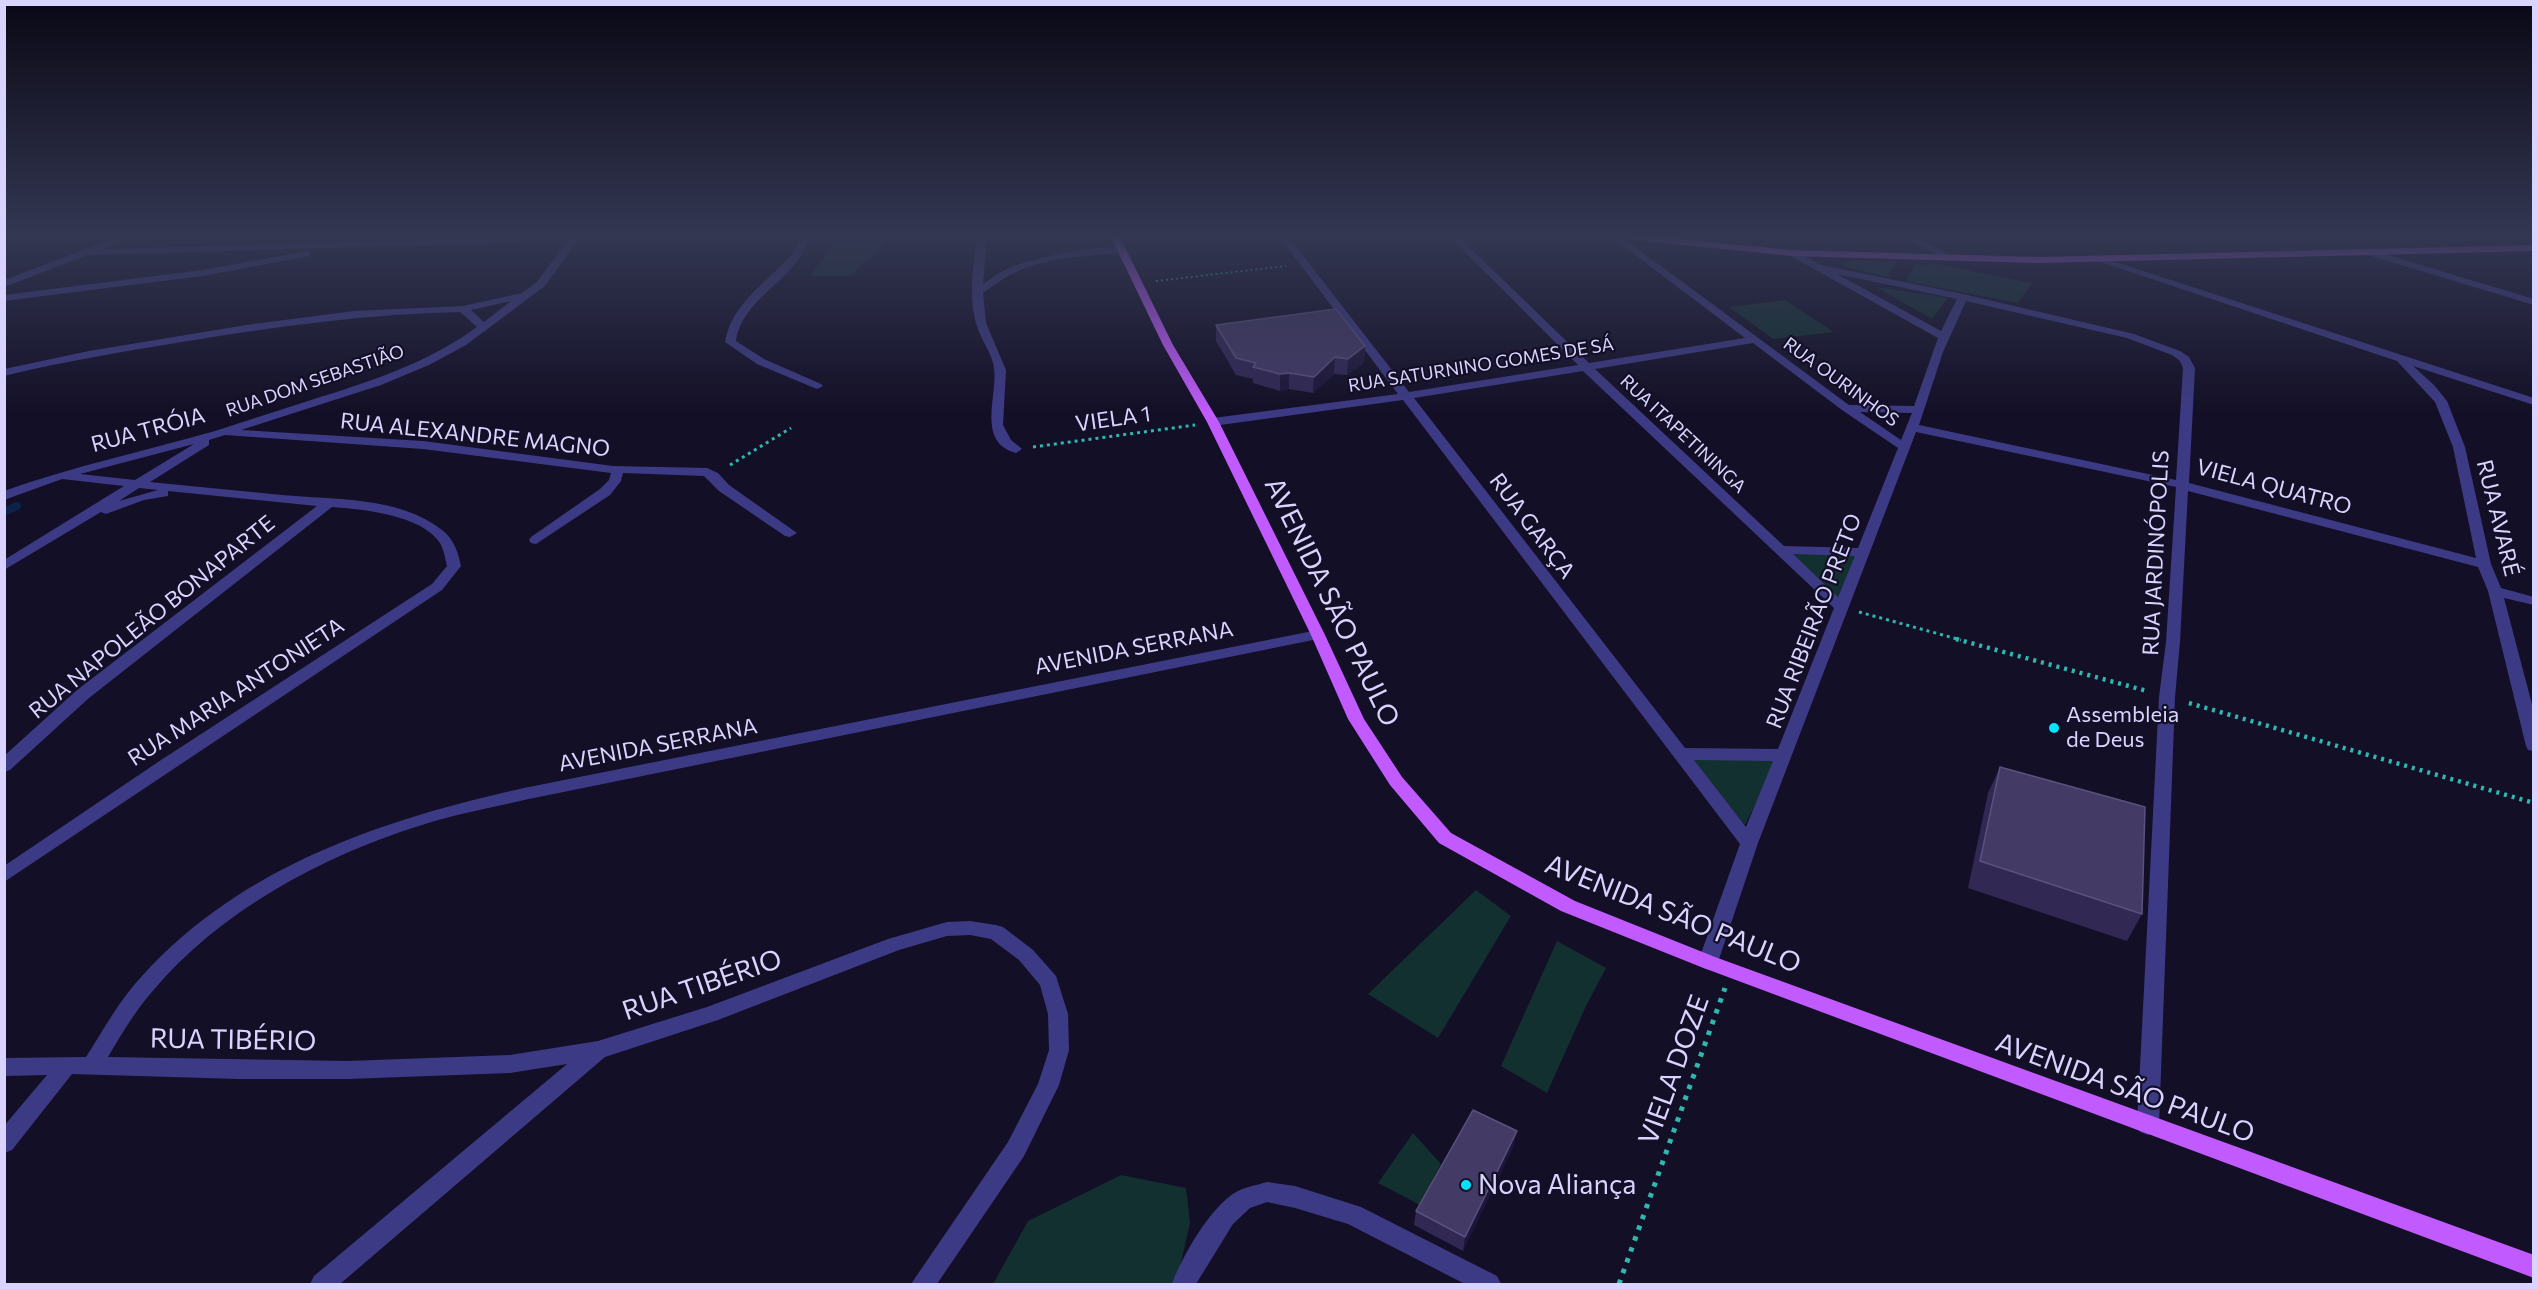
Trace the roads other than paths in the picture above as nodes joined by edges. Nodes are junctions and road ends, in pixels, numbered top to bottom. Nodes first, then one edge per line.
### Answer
1 (27, 295) edge
2 (527, 295) joint
3 (758, 295) edge
4 (979, 295) edge
5 (1142, 295) edge
6 (1329, 295) edge
7 (1513, 295) edge
8 (1694, 295) edge
9 (1870, 295) edge
10 (1954, 295) edge
11 (2208, 295) edge
12 (2511, 295) edge
13 (1963, 297) junction
14 (4, 298) edge
15 (2534, 302) edge
16 (463, 309) junction
17 (483, 326) junction
18 (1942, 336) junction
19 (1754, 340) junction
20 (2394, 356) junction
21 (1587, 368) junction
22 (4, 374) edge
23 (817, 386) dead end
24 (1406, 396) junction
25 (2534, 402) edge
26 (1846, 408) junction
27 (1919, 410) junction
28 (1213, 422) junction
29 (1911, 427) junction
30 (220, 433) junction
31 (1904, 447) junction
32 (1016, 449) road end
33 (615, 470) junction
34 (61, 475) junction
35 (2182, 484) junction
36 (133, 485) junction
37 (188, 489) junction
38 (4, 496) edge
39 (327, 504) junction
40 (77, 520) junction
41 (436, 531) joint
42 (790, 533) dead end
43 (536, 540) dead end
44 (1780, 550) junction
45 (1863, 552) junction
46 (2484, 564) junction
47 (4, 566) edge
48 (2495, 591) junction
49 (2534, 601) edge
50 (1841, 607) junction
51 (1318, 634) junction
52 (2534, 746) edge
53 (1680, 754) junction
54 (1784, 754) junction
55 (4, 766) edge
56 (1749, 843) junction
57 (4, 874) edge
58 (1708, 962) junction
59 (598, 1050) junction
60 (67, 1065) junction
61 (92, 1066) junction
62 (4, 1067) edge
63 (2148, 1125) junction
64 (4, 1143) edge
65 (2534, 1267) edge
66 (322, 1284) edge
67 (923, 1284) edge
68 (1184, 1284) edge
69 (1489, 1284) edge

1 - 14 street
2 - 16 street
2 - 17 street, RUA DOM SEBASTIÃO
3 - 23 street
4 - 32 street
5 - 28 main road, AVENIDA SÃO PAULO
6 - 24 street, RUA GARÇA
7 - 21 street, RUA ITAPETININGA
8 - 19 street, RUA OURINHOS
9 - 18 street
10 - 13 street, RUA JARDINÓPOLIS
11 - 20 street
12 - 15 street
13 - 18 street, RUA RIBEIRÃO PRETO
13 - 35 street, RUA JARDINÓPOLIS
16 - 17 street
16 - 22 street
17 - 30 street, RUA DOM SEBASTIÃO
18 - 27 street, RUA RIBEIRÃO PRETO
19 - 21 street, RUA SATURNINO GOMES DE SÁ
19 - 26 street, RUA OURINHOS
20 - 25 street
20 - 46 street, RUA AVARÉ
21 - 24 street, RUA SATURNINO GOMES DE SÁ
21 - 44 street, RUA ITAPETININGA
24 - 28 street, RUA SATURNINO GOMES DE SÁ
24 - 53 street, RUA GARÇA
26 - 27 street
26 - 31 street, RUA OURINHOS
27 - 29 street, RUA RIBEIRÃO PRETO
28 - 51 main road, AVENIDA SÃO PAULO
29 - 31 street, RUA RIBEIRÃO PRETO
29 - 35 street, VIELA QUATRO
30 - 33 street, RUA ALEXANDRE MAGNO
30 - 34 street, RUA TRÓIA
30 - 36 street, RUA TRÓIA
31 - 45 street, RUA RIBEIRÃO PRETO
33 - 42 street
33 - 43 street, RUA ALEXANDRE MAGNO
34 - 36 street, RUA TRÓIA
34 - 38 street
35 - 46 street, VIELA QUATRO
35 - 63 street, RUA JARDINÓPOLIS
36 - 37 street, RUA TRÓIA
36 - 40 street
37 - 39 street, RUA TRÓIA
37 - 40 street, RUA TRÓIA
39 - 41 street, RUA TRÓIA
39 - 55 street, RUA NAPOLEÃO BONAPARTE
40 - 47 street
41 - 57 street, RUA MARIA ANTONIETA
44 - 45 street
44 - 50 street, RUA ITAPETININGA
45 - 50 street, RUA RIBEIRÃO PRETO
46 - 48 street, RUA AVARÉ
48 - 49 street
48 - 52 street, RUA AVARÉ
50 - 54 street, RUA RIBEIRÃO PRETO
51 - 58 main road, AVENIDA SÃO PAULO
51 - 61 street, AVENIDA SERRANA
53 - 54 street
53 - 56 street, RUA GARÇA
54 - 56 street, RUA RIBEIRÃO PRETO
56 - 58 street, RUA RIBEIRÃO PRETO
58 - 63 main road, AVENIDA SÃO PAULO
59 - 61 street, RUA TIBÉRIO
59 - 66 street
59 - 67 street, RUA TIBÉRIO
60 - 61 street, RUA TIBÉRIO
60 - 62 street, RUA TIBÉRIO
60 - 64 street
63 - 65 main road, AVENIDA SÃO PAULO
68 - 69 street

